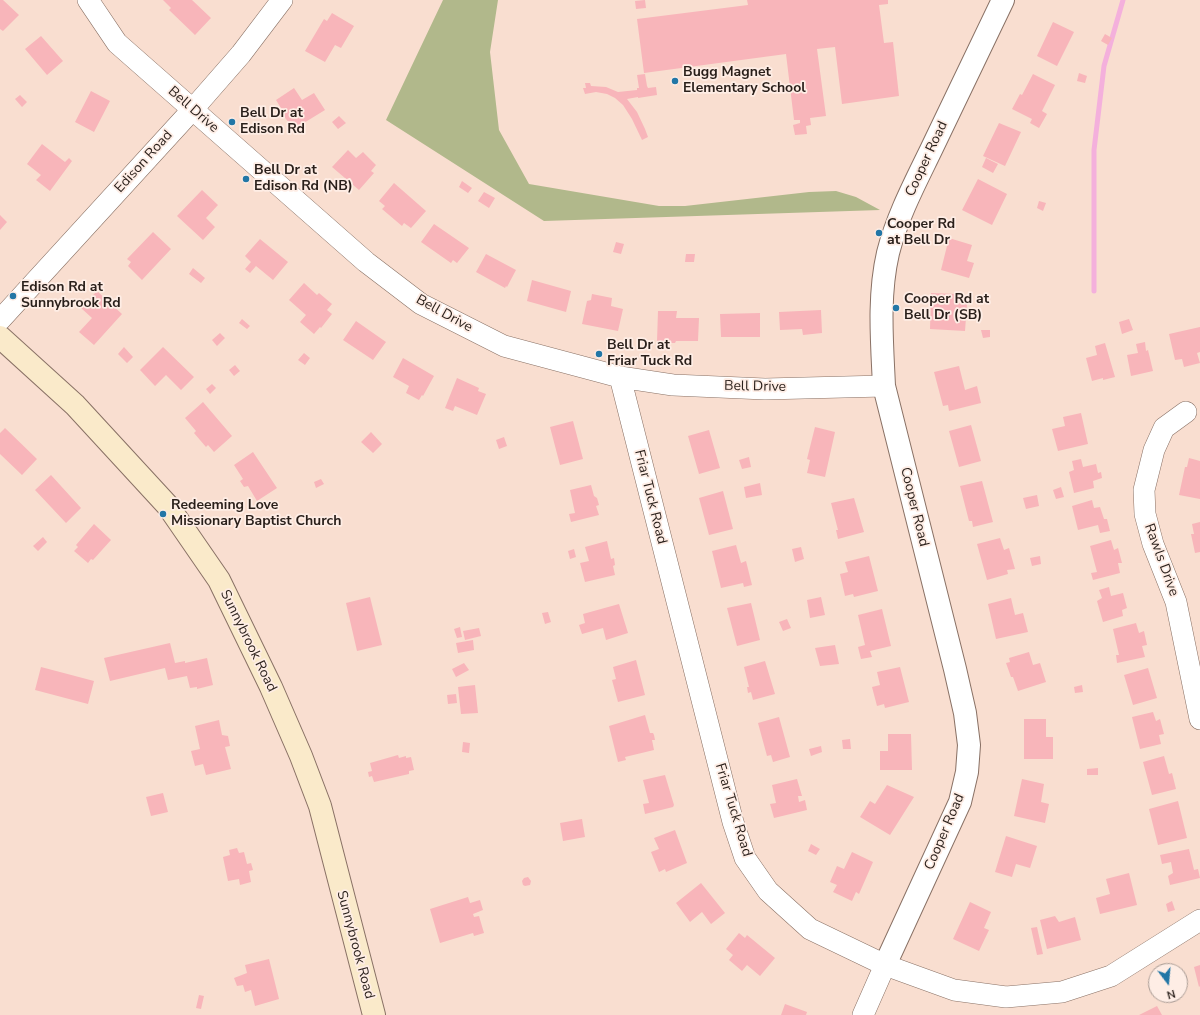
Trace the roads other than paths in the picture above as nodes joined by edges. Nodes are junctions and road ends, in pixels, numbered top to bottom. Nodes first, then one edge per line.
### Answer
1 (88, 0) edge
2 (282, 0) edge
3 (1003, 0) edge
4 (193, 109) junction
5 (0, 320) edge
6 (0, 337) edge
7 (620, 377) junction
8 (884, 386) junction
9 (1186, 412) dead end
10 (1200, 720) edge
11 (1200, 920) edge
12 (885, 965) junction
13 (374, 1015) edge
14 (863, 1015) edge

1 - 4 street, Bell Drive
2 - 4 street, Edison Road
3 - 8 street, Cooper Road
4 - 5 street, Edison Road
4 - 7 street, Bell Drive
6 - 13 main road, Sunnybrook Road
7 - 8 street, Bell Drive
7 - 12 street, Friar Tuck Road
8 - 12 street, Cooper Road
9 - 10 street, Rawls Drive
11 - 12 street, Friar Tuck Road
12 - 14 street, Cooper Road

